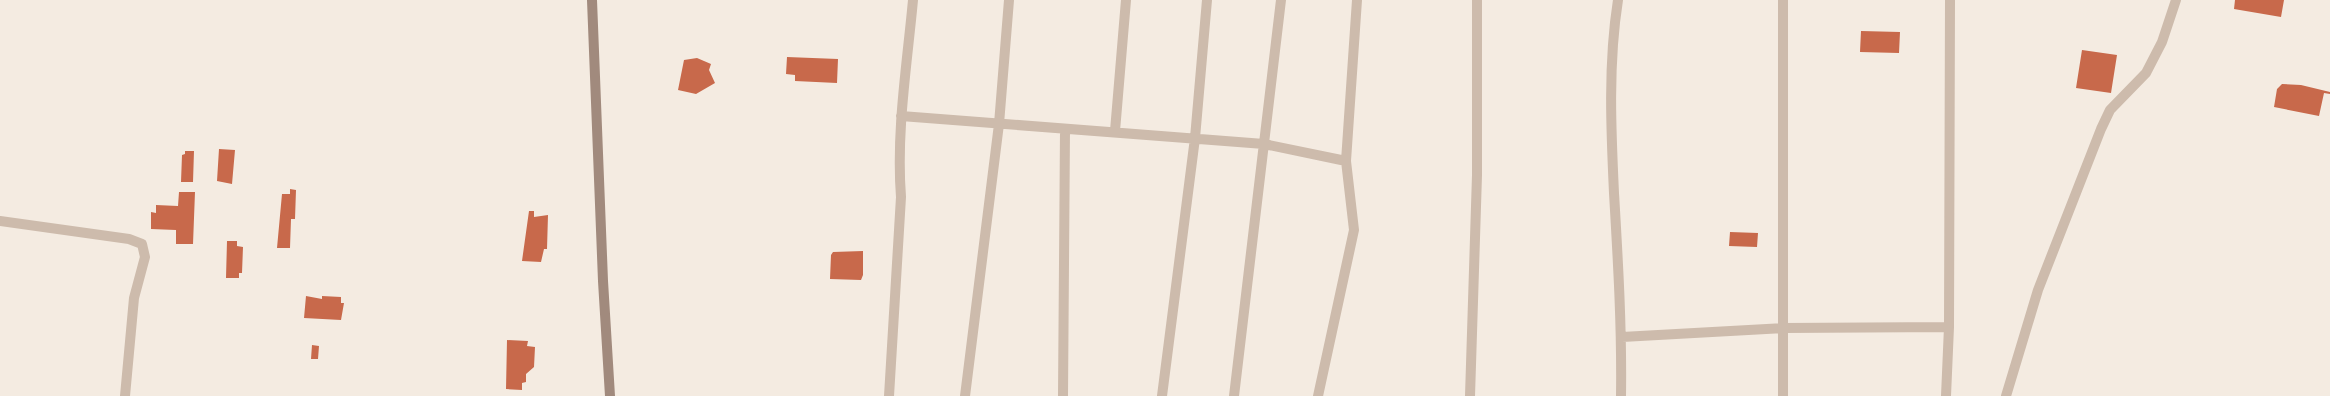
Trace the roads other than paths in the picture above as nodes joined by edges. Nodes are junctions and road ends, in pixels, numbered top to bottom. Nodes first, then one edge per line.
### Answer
1 (592, 0) edge
2 (913, 0) edge
3 (1010, 0) edge
4 (1126, 0) edge
5 (1206, 0) edge
6 (1281, 0) edge
7 (1357, 0) edge
8 (1477, 0) edge
9 (1618, 0) edge
10 (1783, 0) edge
11 (1950, 0) edge
12 (2176, 0) edge
13 (902, 116) junction
14 (999, 124) junction
15 (1065, 130) junction
16 (1115, 131) junction
17 (1196, 138) junction
18 (1264, 144) junction
19 (1346, 161) junction
20 (0, 221) edge
21 (1949, 327) junction
22 (1784, 328) junction
23 (1622, 337) junction
24 (125, 396) edge
25 (610, 396) edge
26 (889, 396) edge
27 (965, 396) edge
28 (1063, 396) edge
29 (1162, 396) edge
30 (1234, 396) edge
31 (1318, 396) edge
32 (1470, 396) edge
33 (1621, 396) edge
34 (1783, 396) edge
35 (1946, 396) edge
36 (2006, 396) edge

1 - 25 main road
2 - 13 street
3 - 14 street
4 - 16 street
5 - 17 street
6 - 18 street
7 - 19 street
8 - 32 street
9 - 23 street
10 - 22 street
11 - 21 street
12 - 36 street
13 - 14 street
13 - 26 street
14 - 15 street
14 - 27 street
15 - 16 street
15 - 28 street
16 - 17 street
17 - 18 street
17 - 29 street
18 - 19 street
18 - 30 street
19 - 31 street
20 - 24 street
21 - 22 street
21 - 35 street
22 - 23 street
22 - 34 street
23 - 33 street

